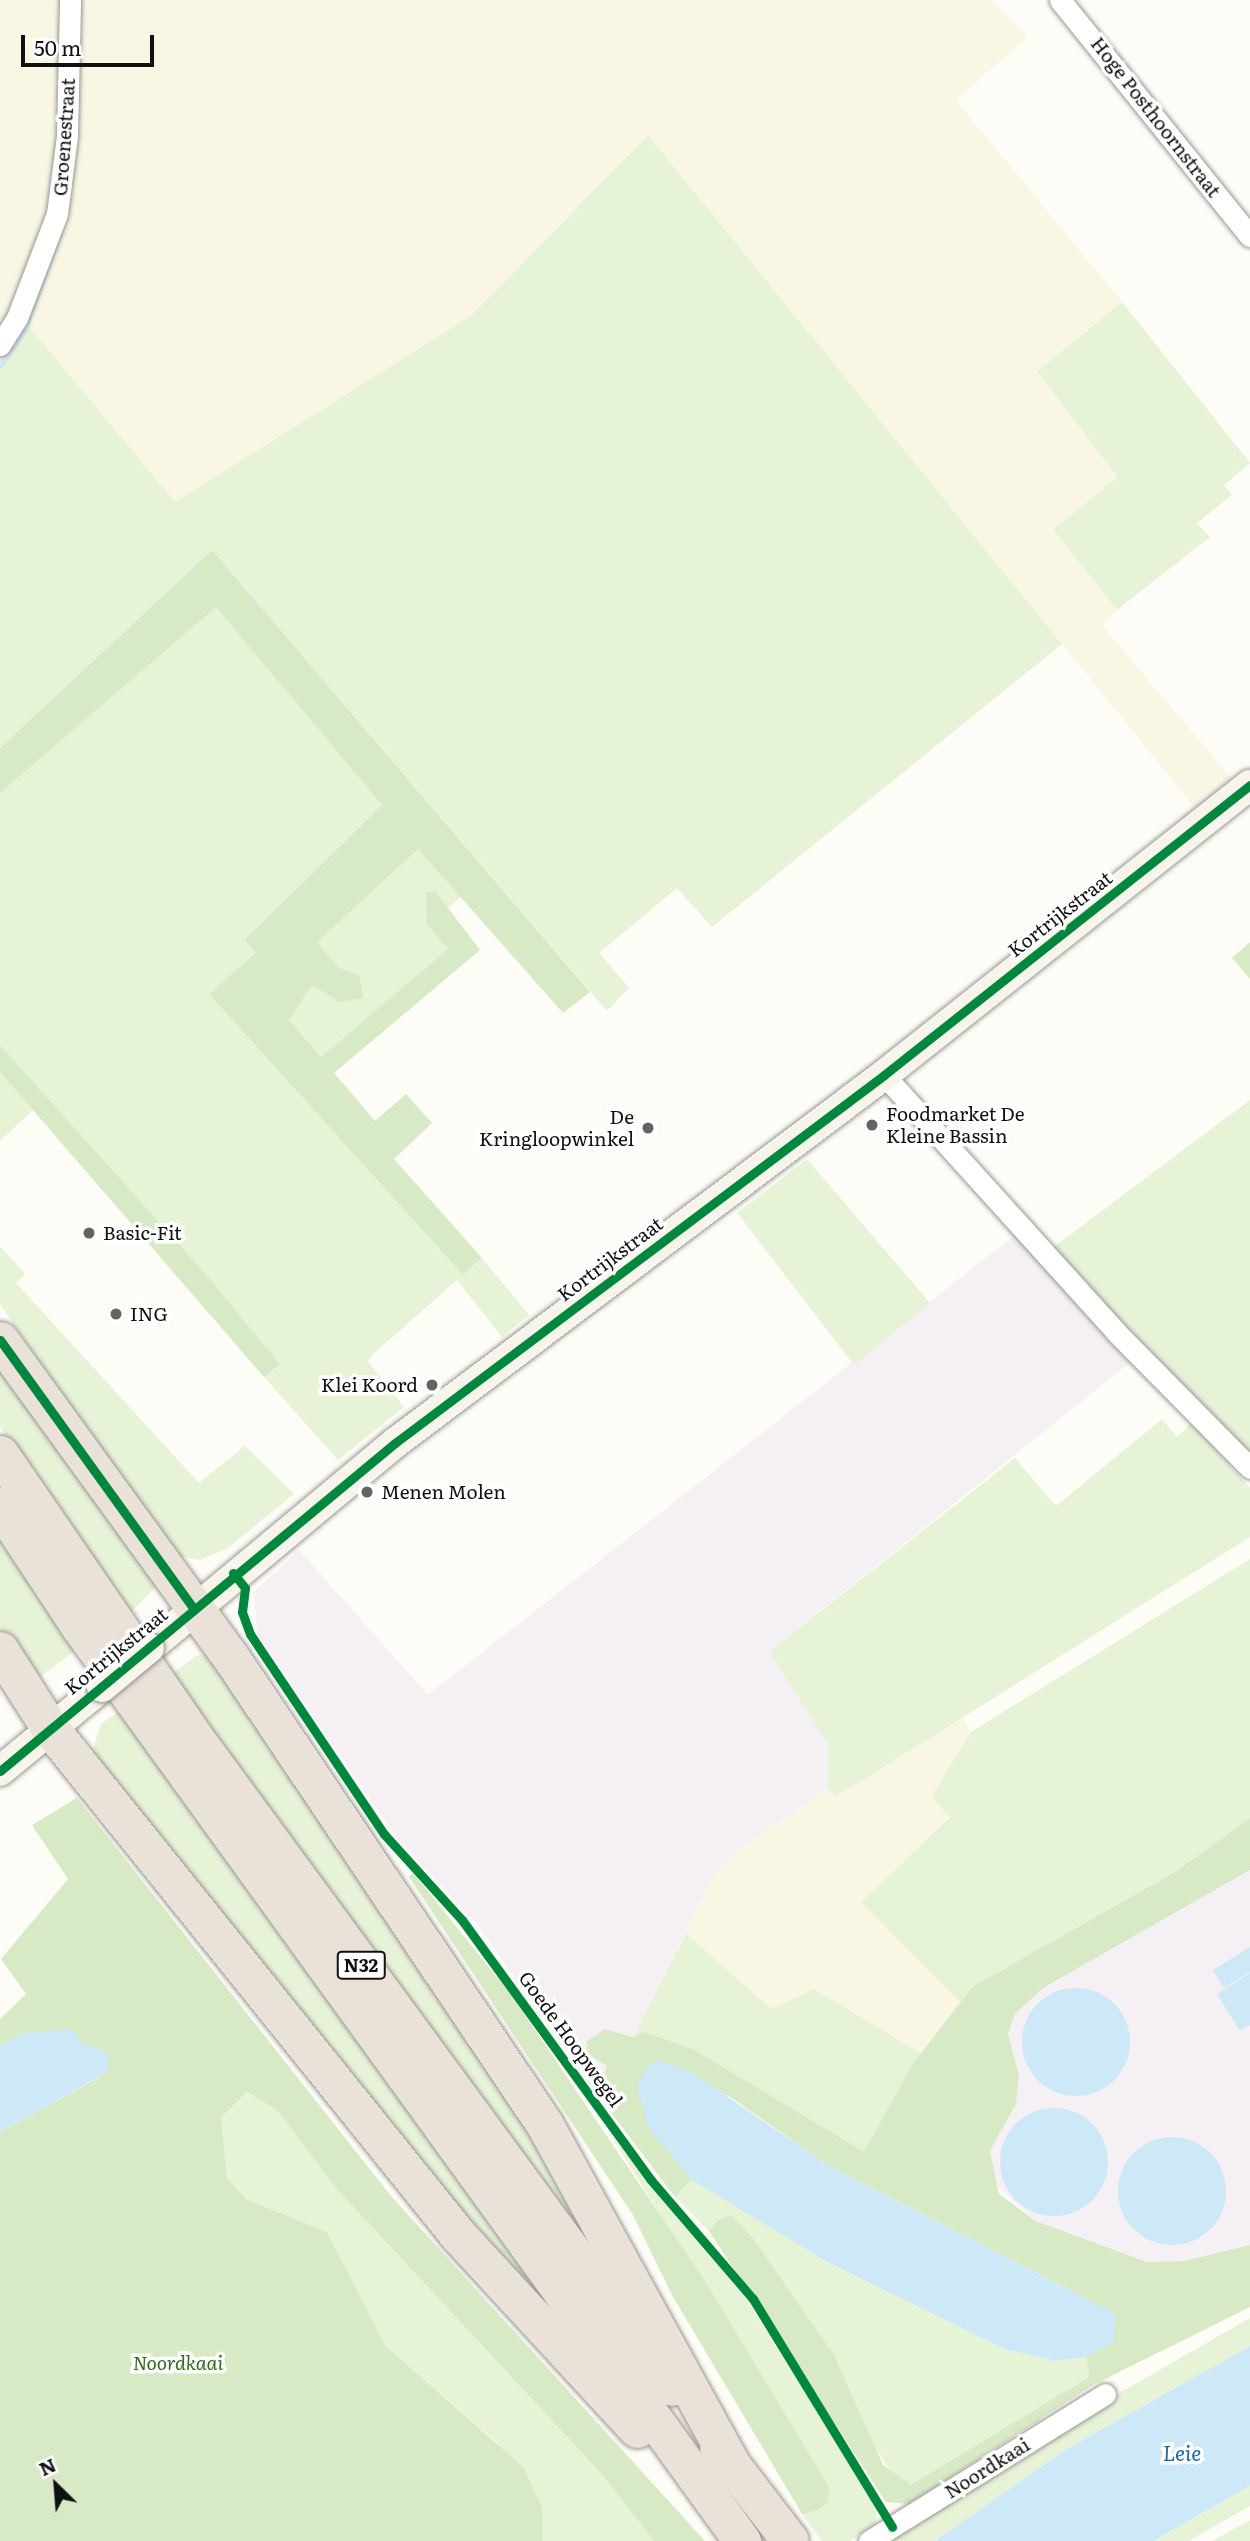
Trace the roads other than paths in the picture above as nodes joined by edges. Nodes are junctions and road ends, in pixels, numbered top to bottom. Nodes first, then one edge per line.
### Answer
1 (70, 0) edge
2 (1060, 0) edge
3 (1250, 236) edge
4 (0, 345) edge
5 (1250, 785) edge
6 (884, 1075) junction
7 (0, 1339) edge
8 (0, 1454) edge
9 (1250, 1468) edge
10 (0, 1506) edge
11 (194, 1609) junction
12 (0, 1650) edge
13 (50, 1727) junction
14 (0, 1771) edge
15 (1105, 2395) dead end
16 (733, 2467) junction
17 (786, 2536) edge
18 (741, 2540) edge
19 (869, 2541) edge

1 - 4 street, Groenestraat
2 - 3 street, Hoge Posthoornstraat
5 - 6 main road, Kortrijkstraat
6 - 9 street
6 - 11 main road, Kortrijkstraat
7 - 11 highway
8 - 16 highway, N32
10 - 18 highway, N32
11 - 13 main road, Kortrijkstraat, bridge
11 - 16 highway
12 - 13 highway
13 - 14 main road, Kortrijkstraat
13 - 18 highway
15 - 19 street, Noordkaai
16 - 17 highway, N32

